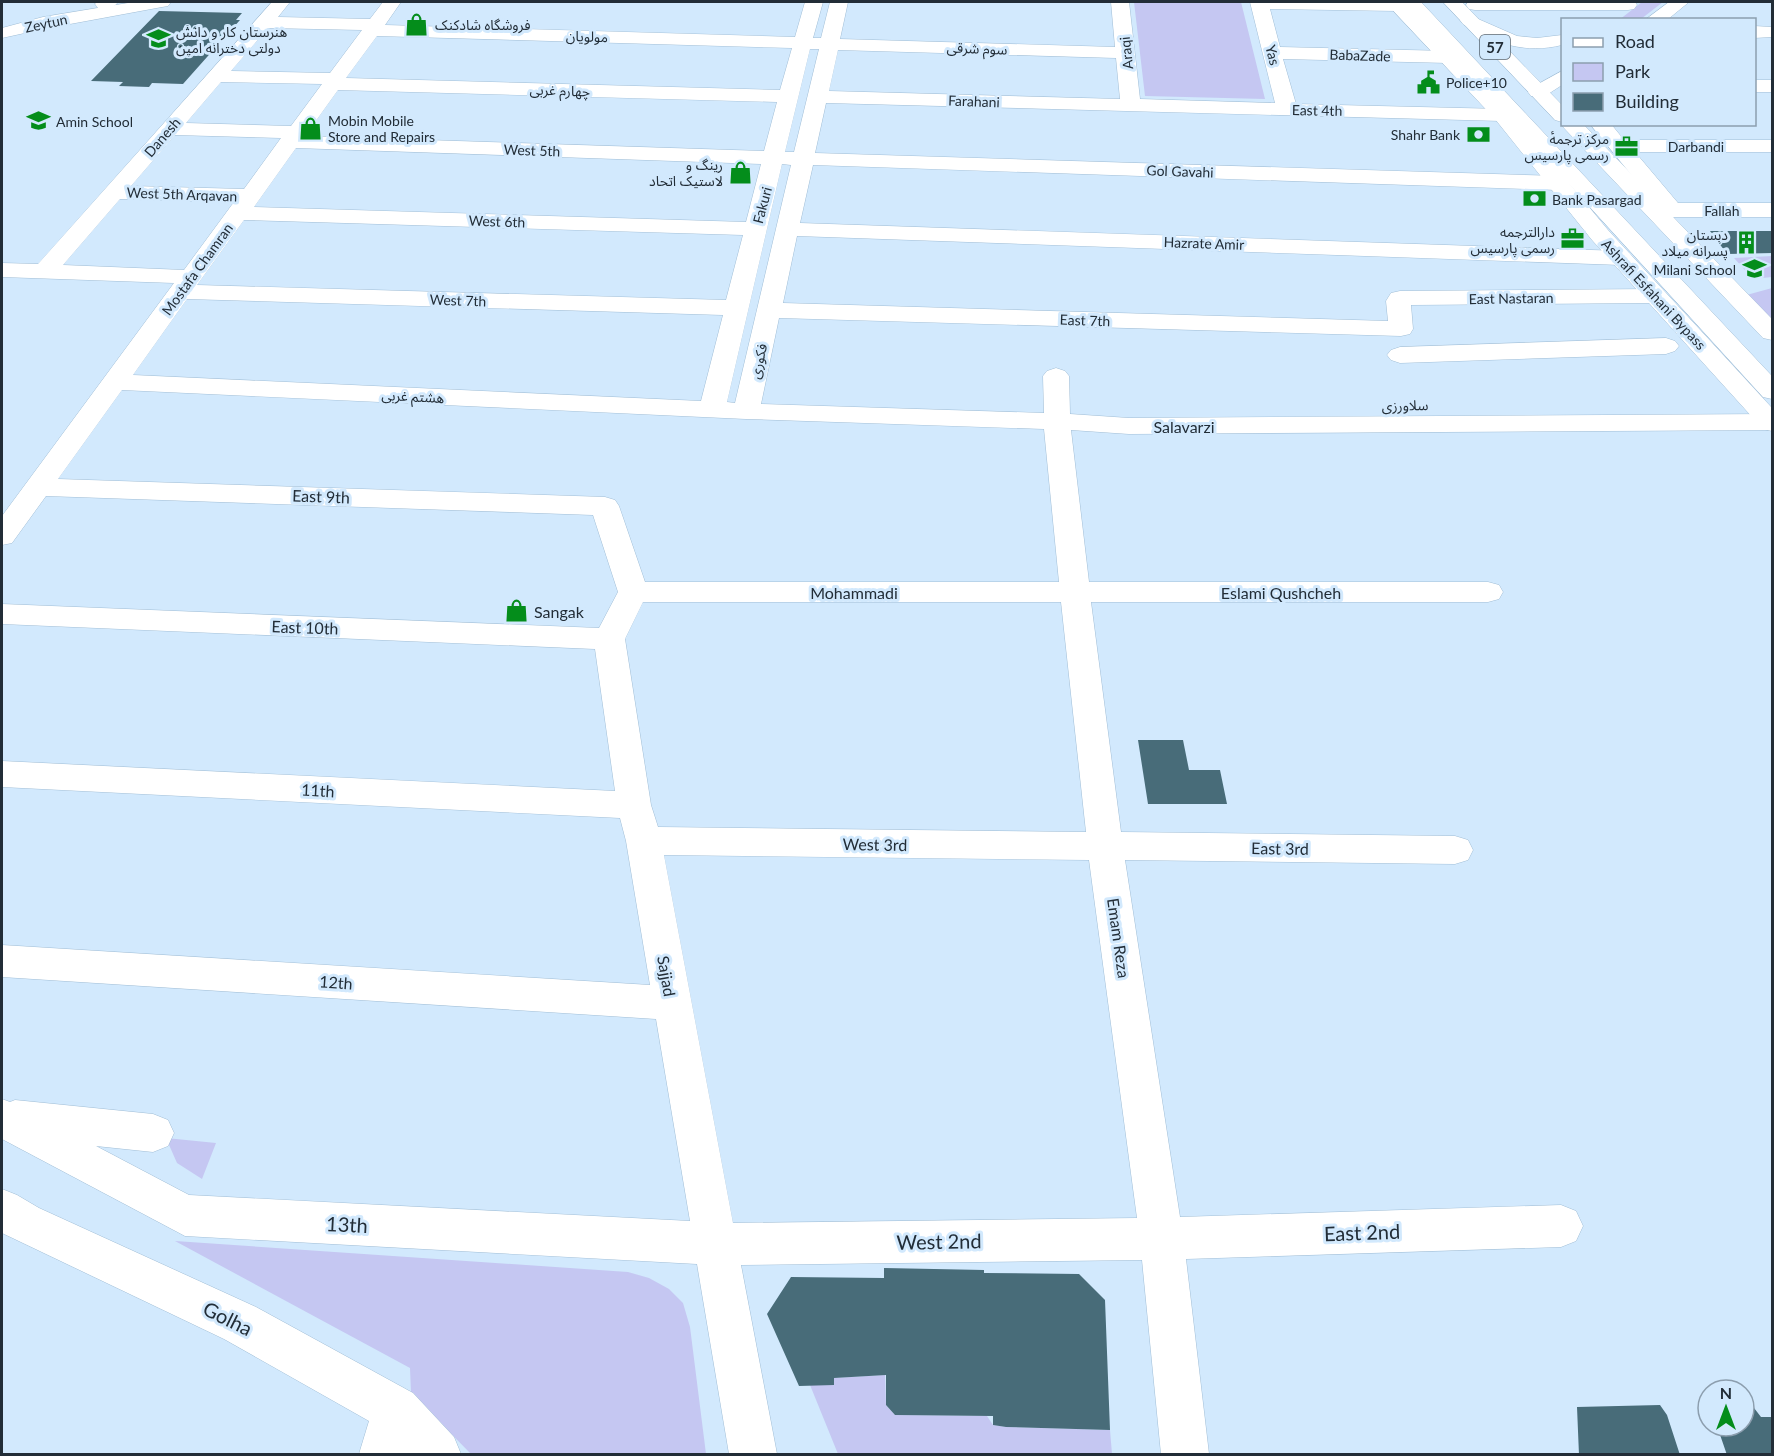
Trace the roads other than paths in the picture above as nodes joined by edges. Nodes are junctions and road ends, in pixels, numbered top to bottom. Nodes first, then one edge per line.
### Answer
1 (109, 2) edge
2 (162, 2) edge
3 (281, 2) edge
4 (393, 2) edge
5 (814, 2) edge
6 (839, 2) edge
7 (1111, 2) edge
8 (1120, 2) edge
9 (1259, 2) edge
10 (1452, 2) edge
11 (1680, 2) edge
12 (1401, 3) edge
13 (1630, 3) edge
14 (1472, 12) junction
15 (1608, 18) edge
16 (1657, 18) edge
17 (263, 22) junction
18 (2, 25) edge
19 (373, 28) junction
20 (1756, 32) edge
21 (1773, 32) edge
22 (2, 33) edge
23 (1557, 41) edge
24 (802, 42) junction
25 (829, 43) junction
26 (1126, 53) junction
27 (1272, 53) junction
28 (1449, 57) junction
29 (216, 76) junction
30 (1552, 76) edge
31 (334, 82) junction
32 (1756, 86) edge
33 (1773, 86) edge
34 (788, 96) junction
35 (817, 97) junction
36 (1131, 105) junction
37 (1561, 109) edge
38 (1287, 110) junction
39 (1502, 115) junction
40 (1573, 126) edge
41 (1602, 126) edge
42 (169, 129) junction
43 (293, 137) junction
44 (1620, 146) junction
45 (1773, 146) edge
46 (774, 158) junction
47 (803, 159) junction
48 (1558, 183) junction
49 (114, 192) junction
50 (244, 204) junction
51 (1773, 210) edge
52 (756, 229) junction
53 (787, 229) junction
54 (1621, 258) junction
55 (2, 270) edge
56 (44, 272) junction
57 (185, 285) junction
58 (1655, 296) junction
59 (735, 308) junction
60 (769, 310) junction
61 (1401, 329) joint
62 (1773, 333) edge
63 (1666, 345) dead end
64 (1400, 356) dead end
65 (1056, 376) dead end
66 (114, 382) junction
67 (1763, 397) edge
68 (712, 409) junction
69 (746, 411) junction
70 (1650, 414) junction
71 (1057, 421) junction
72 (1772, 422) edge
73 (37, 487) junction
74 (2, 536) edge
75 (633, 592) junction
76 (1488, 592) dead end
77 (1075, 593) junction
78 (2, 614) edge
79 (609, 639) junction
80 (2, 774) edge
81 (639, 823) junction
82 (1106, 846) junction
83 (1455, 850) dead end
84 (2, 961) edge
85 (671, 1003) junction
86 (2, 1118) edge
87 (153, 1133) dead end
88 (2, 1209) edge
89 (1561, 1226) dead end
90 (1162, 1239) junction
91 (716, 1244) junction
92 (396, 1410) junction
93 (383, 1455) edge
94 (437, 1455) edge
95 (753, 1455) edge
96 (1185, 1455) edge

1 - 18 main road, Zeytun
2 - 22 main road, Zeytun
3 - 17 main road, Danesh
4 - 19 main road, Mostafa Chamran
5 - 24 main road, Fakuri
6 - 25 main road, Fakuri
7 - 8 main road
8 - 26 main road, Araqi
9 - 12 main road
9 - 27 main road, Yas
10 - 14 main road, 57
11 - 16 main road
12 - 28 main road, Ashrafi Esfahani Bypass
12 - 67 main road, 57
13 - 14 main road
13 - 15 main road
14 - 23 main road
14 - 30 main road, 57
17 - 19 main road, مولویان
17 - 29 main road, Danesh
19 - 24 main road, مولویان
19 - 31 main road, Mostafa Chamran
20 - 21 main road
23 - 30 main road
24 - 25 main road, مولویان
24 - 34 main road, Fakuri
25 - 26 main road, سوم شرقی
25 - 35 main road, Fakuri
26 - 36 main road, Araqi
27 - 28 main road, BabaZade
27 - 38 main road, Yas
28 - 39 main road, Ashrafi Esfahani Bypass
29 - 31 main road, چهارم غربی
29 - 42 main road, Danesh
30 - 37 main road, 57
31 - 34 main road, چهارم غربی
31 - 43 main road, Mostafa Chamran
32 - 33 main road
34 - 46 main road, Fakuri
35 - 36 main road, Farahani
35 - 47 main road, Fakuri
36 - 38 main road, East 4th
38 - 39 main road, East 4th
39 - 48 main road, Ashrafi Esfahani Bypass
40 - 62 main road
41 - 44 main road
42 - 43 main road, West 5th
42 - 49 main road, Danesh
43 - 46 main road, West 5th
43 - 50 main road, Mostafa Chamran
44 - 45 main road, Darbandi
44 - 51 main road, Fallah
46 - 47 main road, West 5th
46 - 52 main road, Fakuri
47 - 48 main road, Gol Gavahi
47 - 53 main road, Fakuri
48 - 54 main road, Ashrafi Esfahani Bypass
49 - 50 main road, West 5th Arqavan
49 - 56 main road, Danesh
50 - 52 main road, West 6th
50 - 57 main road, Mostafa Chamran
52 - 59 main road, Fakuri
53 - 54 main road, Hazrate Amir
53 - 60 main road, Fakuri
54 - 58 main road, Ashrafi Esfahani Bypass
55 - 56 main road, West 7th
56 - 57 main road, West 7th
57 - 59 main road, West 7th
57 - 66 main road, Mostafa Chamran
58 - 61 main road, East Nastaran
58 - 67 main road, Ashrafi Esfahani Bypass
59 - 68 main road, Fakuri
60 - 61 main road, East 7th
60 - 69 main road, فکوری
63 - 64 main road
65 - 71 main road, Emam Reza
66 - 68 main road, هشتم غربی
66 - 73 main road, Mostafa Chamran
67 - 70 main road
67 - 72 main road, Ashrafi Esfahani Bypass
68 - 69 main road, Salavarzi
69 - 71 main road, Salavarzi
70 - 71 main road, Salavarzi
70 - 72 main road
71 - 77 main road, Emam Reza
73 - 74 main road, Mostafa Chamran
73 - 75 main road, East 9th
75 - 77 main road, Mohammadi
75 - 79 main road
76 - 77 main road, Eslami Qushcheh
77 - 82 main road, Emam Reza
78 - 79 main road, East 10th
79 - 81 main road, Sajjad
80 - 81 main road, 11th
81 - 82 main road, West 3rd
81 - 85 main road, Sajjad
82 - 83 main road, East 3rd
82 - 90 main road, Emam Reza
84 - 85 main road, 12th
85 - 91 main road, Sajjad
86 - 87 main road
86 - 91 main road, 13th
88 - 92 main road, Golha
89 - 90 main road, East 2nd
90 - 91 main road, West 2nd
90 - 96 main road, Emam Reza
91 - 95 main road, Sajjad
92 - 93 main road
92 - 94 main road, Golha

